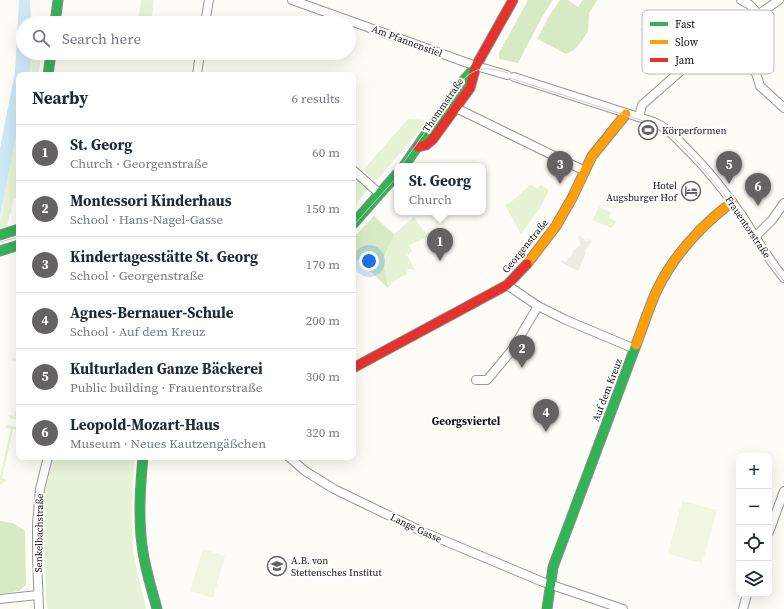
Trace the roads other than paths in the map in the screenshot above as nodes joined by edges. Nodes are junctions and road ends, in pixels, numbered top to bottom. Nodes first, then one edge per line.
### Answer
1 (58, 0) edge
2 (209, 0) edge
3 (292, 0) edge
4 (513, 0) edge
5 (741, 0) edge
6 (779, 0) edge
7 (754, 10) edge
8 (764, 10) edge
9 (56, 16) edge
10 (206, 16) edge
11 (337, 16) edge
12 (356, 23) edge
13 (50, 60) edge
14 (199, 60) edge
15 (476, 66) junction
16 (48, 72) edge
17 (197, 72) edge
18 (677, 74) edge
19 (756, 74) edge
20 (510, 76) joint
21 (456, 108) junction
22 (784, 108) edge
23 (626, 114) junction
24 (639, 117) junction
25 (418, 147) junction
26 (406, 163) edge
27 (585, 171) junction
28 (356, 173) edge
29 (394, 178) edge
30 (380, 194) junction
31 (732, 202) junction
32 (784, 203) edge
33 (356, 221) edge
34 (16, 230) edge
35 (0, 235) edge
36 (755, 237) junction
37 (16, 246) edge
38 (0, 251) edge
39 (784, 278) edge
40 (507, 285) junction
41 (538, 306) junction
42 (635, 349) junction
43 (356, 366) edge
44 (476, 380) dead end
45 (47, 460) edge
46 (143, 460) edge
47 (293, 460) edge
48 (784, 491) edge
49 (772, 525) edge
50 (550, 584) junction
51 (38, 595) junction
52 (747, 597) edge
53 (0, 599) edge
54 (39, 609) edge
55 (156, 609) edge
56 (547, 609) edge
57 (623, 609) edge
58 (743, 609) edge

1 - 9 street
2 - 10 street
3 - 11 street, Am Pfannenstiel
4 - 15 street, Thommstraße
5 - 7 street
6 - 8 street
12 - 15 street, Am Pfannenstiel
13 - 16 street
14 - 17 street
15 - 20 street, Am Pfannenstiel
15 - 21 street, Thommstraße
15 - 25 street, Thommstraße
18 - 24 street
19 - 22 street
20 - 23 street, Frauentorstraße
21 - 25 street, Thommstraße
21 - 27 street
23 - 24 street, Frauentorstraße
23 - 27 street, Georgenstraße
24 - 31 street, Frauentorstraße
25 - 26 street, Thommstraße
27 - 40 street, Georgenstraße
28 - 30 street
29 - 30 street
30 - 33 street
31 - 36 street, Frauentorstraße
31 - 42 street, Auf dem Kreuz
32 - 36 street
34 - 35 street
36 - 39 street, Frauentorstraße
37 - 38 street
40 - 41 street
40 - 43 street, Georgenstraße
41 - 42 street
41 - 44 street
42 - 50 street, Auf dem Kreuz
45 - 51 street, Senkelbachstraße
46 - 55 street
47 - 50 street, Lange Gasse
48 - 49 street
50 - 56 street, Auf dem Kreuz
50 - 57 street, Lange Gasse
51 - 53 street
51 - 54 street, Senkelbachstraße
52 - 58 street

